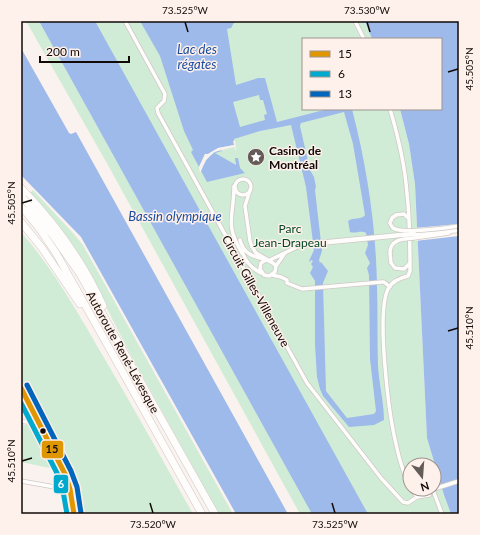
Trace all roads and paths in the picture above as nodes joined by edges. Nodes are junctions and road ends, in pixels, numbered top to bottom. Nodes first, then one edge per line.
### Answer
1 (125, 21) edge
2 (355, 21) edge
3 (364, 38) edge
4 (390, 110) edge
5 (234, 186) junction
6 (21, 188) edge
7 (250, 190) junction
8 (24, 203) edge
9 (409, 219) junction
10 (21, 222) edge
11 (459, 226) edge
12 (457, 231) edge
13 (239, 234) dead end
14 (240, 240) junction
15 (299, 246) joint
16 (286, 252) junction
17 (242, 253) junction
18 (268, 260) junction
19 (410, 263) junction
20 (276, 268) junction
21 (262, 273) junction
22 (272, 275) junction
23 (281, 277) junction
24 (390, 287) junction
25 (98, 327) junction
26 (21, 388) edge
27 (21, 421) edge
28 (39, 422) junction
29 (402, 463) edge
30 (21, 481) edge
31 (459, 481) edge
32 (442, 486) edge
33 (70, 489) junction
34 (416, 497) edge
35 (437, 497) edge
36 (74, 514) edge
37 (202, 514) edge
38 (215, 514) edge
39 (442, 514) edge

1 - 34 street, Circuit Gilles-Villeneuve
2 - 3 street
4 - 9 street
5 - 7 street
5 - 7 street
5 - 17 street
6 - 8 highway
7 - 18 street
8 - 25 highway, Autoroute René-Lévesque
8 - 38 highway, Autoroute René-Lévesque
9 - 11 street, bridge
9 - 19 street
10 - 25 highway
12 - 15 street, bridge
12 - 19 street, bridge
13 - 14 street
14 - 17 street
14 - 18 street
15 - 16 street
16 - 18 street
16 - 20 street
17 - 21 street
18 - 20 street
18 - 21 street
19 - 24 street
20 - 22 street
20 - 23 street
21 - 22 street
22 - 23 street
23 - 24 street
24 - 29 street
25 - 37 highway, Autoroute René-Lévesque
26 - 28 street
27 - 28 street
28 - 33 street
30 - 33 street
31 - 32 street
33 - 36 street
35 - 39 street

